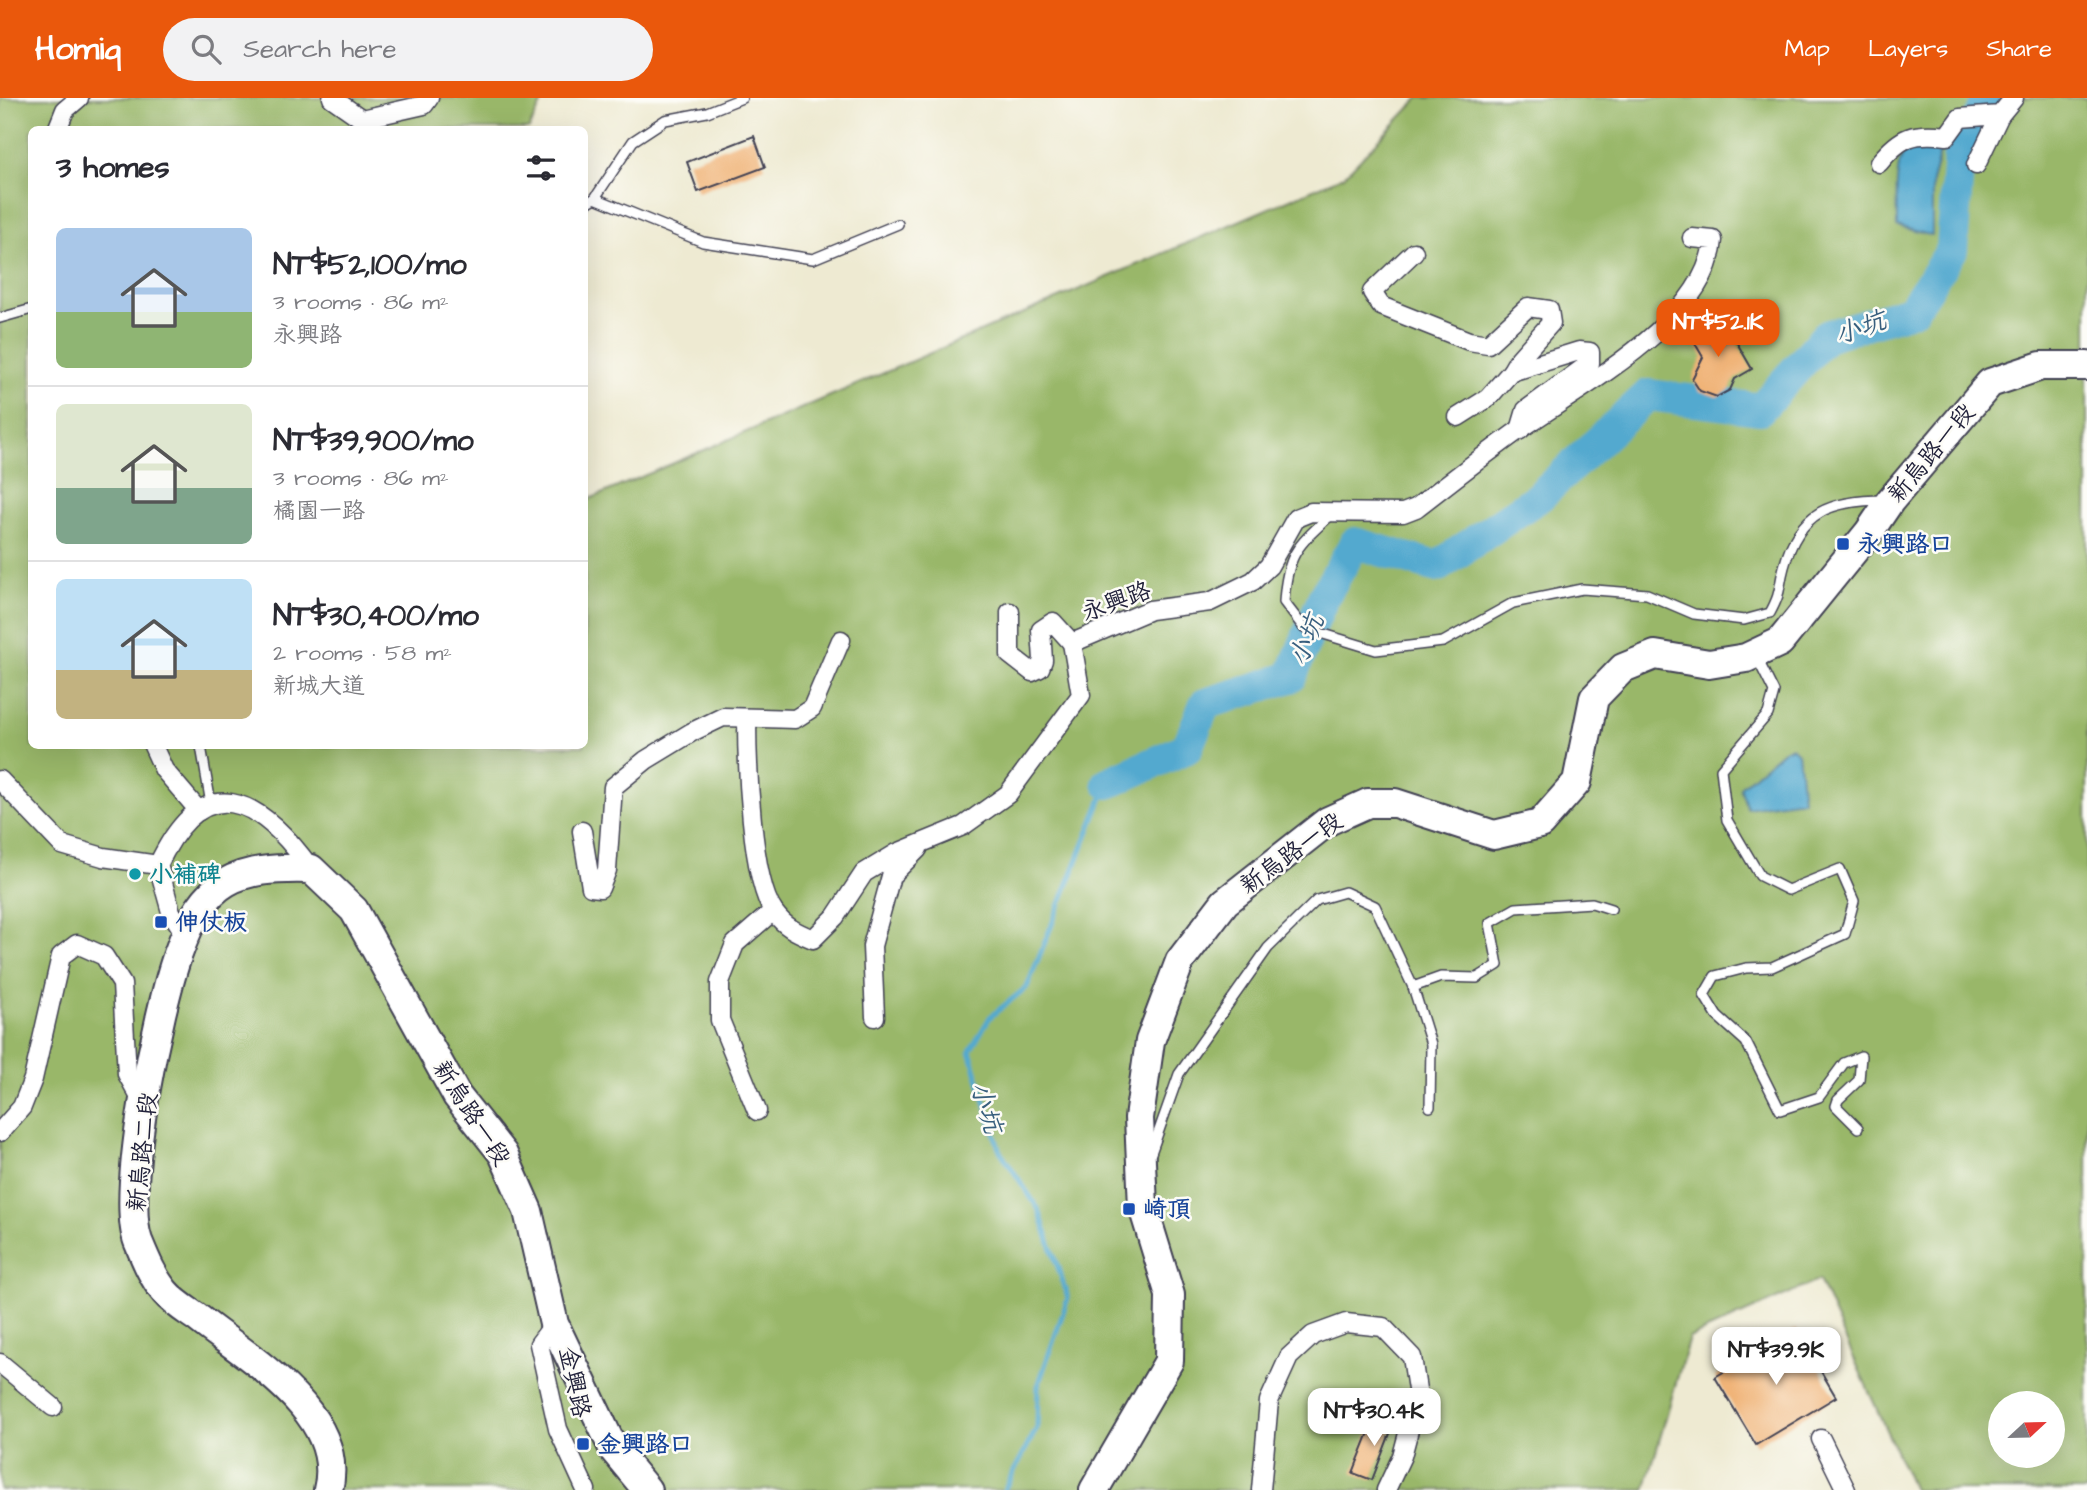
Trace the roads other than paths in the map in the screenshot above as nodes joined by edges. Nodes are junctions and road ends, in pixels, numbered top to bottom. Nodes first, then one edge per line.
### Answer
1 (79, 98) edge
2 (332, 98) edge
3 (429, 98) edge
4 (742, 98) edge
5 (2014, 98) edge
6 (1984, 116) junction
7 (59, 126) edge
8 (1880, 163) dead end
9 (1976, 165) dead end
10 (594, 198) junction
11 (588, 202) edge
12 (898, 224) dead end
13 (1692, 239) dead end
14 (1414, 253) dead end
15 (28, 310) edge
16 (0, 318) edge
17 (2087, 366) edge
18 (1511, 372) junction
19 (1458, 417) dead end
20 (1520, 430) junction
21 (1890, 500) junction
22 (1331, 515) junction
23 (1010, 612) dead end
24 (841, 640) dead end
25 (1072, 643) junction
26 (1755, 654) junction
27 (747, 720) junction
28 (154, 749) edge
29 (201, 749) edge
30 (0, 780) edge
31 (205, 807) junction
32 (582, 831) dead end
33 (923, 844) junction
34 (158, 865) junction
35 (311, 869) junction
36 (1611, 909) dead end
37 (773, 911) junction
38 (185, 934) junction
39 (1413, 987) junction
40 (875, 1017) dead end
41 (144, 1105) junction
42 (1430, 1107) dead end
43 (757, 1111) dead end
44 (1858, 1128) dead end
45 (0, 1132) edge
46 (1142, 1170) junction
47 (554, 1324) junction
48 (0, 1363) edge
49 (53, 1407) dead end
50 (1821, 1439) dead end
51 (328, 1490) edge
52 (586, 1490) edge
53 (647, 1490) edge
54 (1094, 1490) edge
55 (1261, 1490) edge
56 (1386, 1490) edge
57 (1846, 1490) edge

1 - 7 street
2 - 3 street
4 - 10 lane
5 - 6 street
6 - 8 street
6 - 9 street
10 - 11 lane
10 - 12 lane
13 - 20 street, 永興路
14 - 18 street
15 - 16 lane
17 - 21 main road, 新烏路一段
18 - 19 street
18 - 20 street
20 - 22 street, 永興路
21 - 22 lane
21 - 26 main road, 新烏路一段
22 - 25 street, 永興路
23 - 25 street
24 - 27 street
25 - 33 street, 永興路
26 - 44 lane
26 - 46 main road, 新烏路一段
27 - 32 street
27 - 37 street
28 - 31 street
29 - 31 lane
30 - 34 street
31 - 34 street
31 - 35 street
33 - 37 street, 永興路
33 - 40 street
34 - 38 street
35 - 38 main road, 新烏路二段
35 - 47 main road, 新烏路一段
36 - 39 lane
37 - 43 street
38 - 41 main road, 新烏路二段
39 - 42 lane
39 - 46 lane
41 - 45 street
41 - 51 main road, 新烏路二段
46 - 54 main road, 新烏路一段
47 - 52 street, 金興路
47 - 53 main road, 新烏路一段
48 - 49 street
50 - 57 street
55 - 56 street

